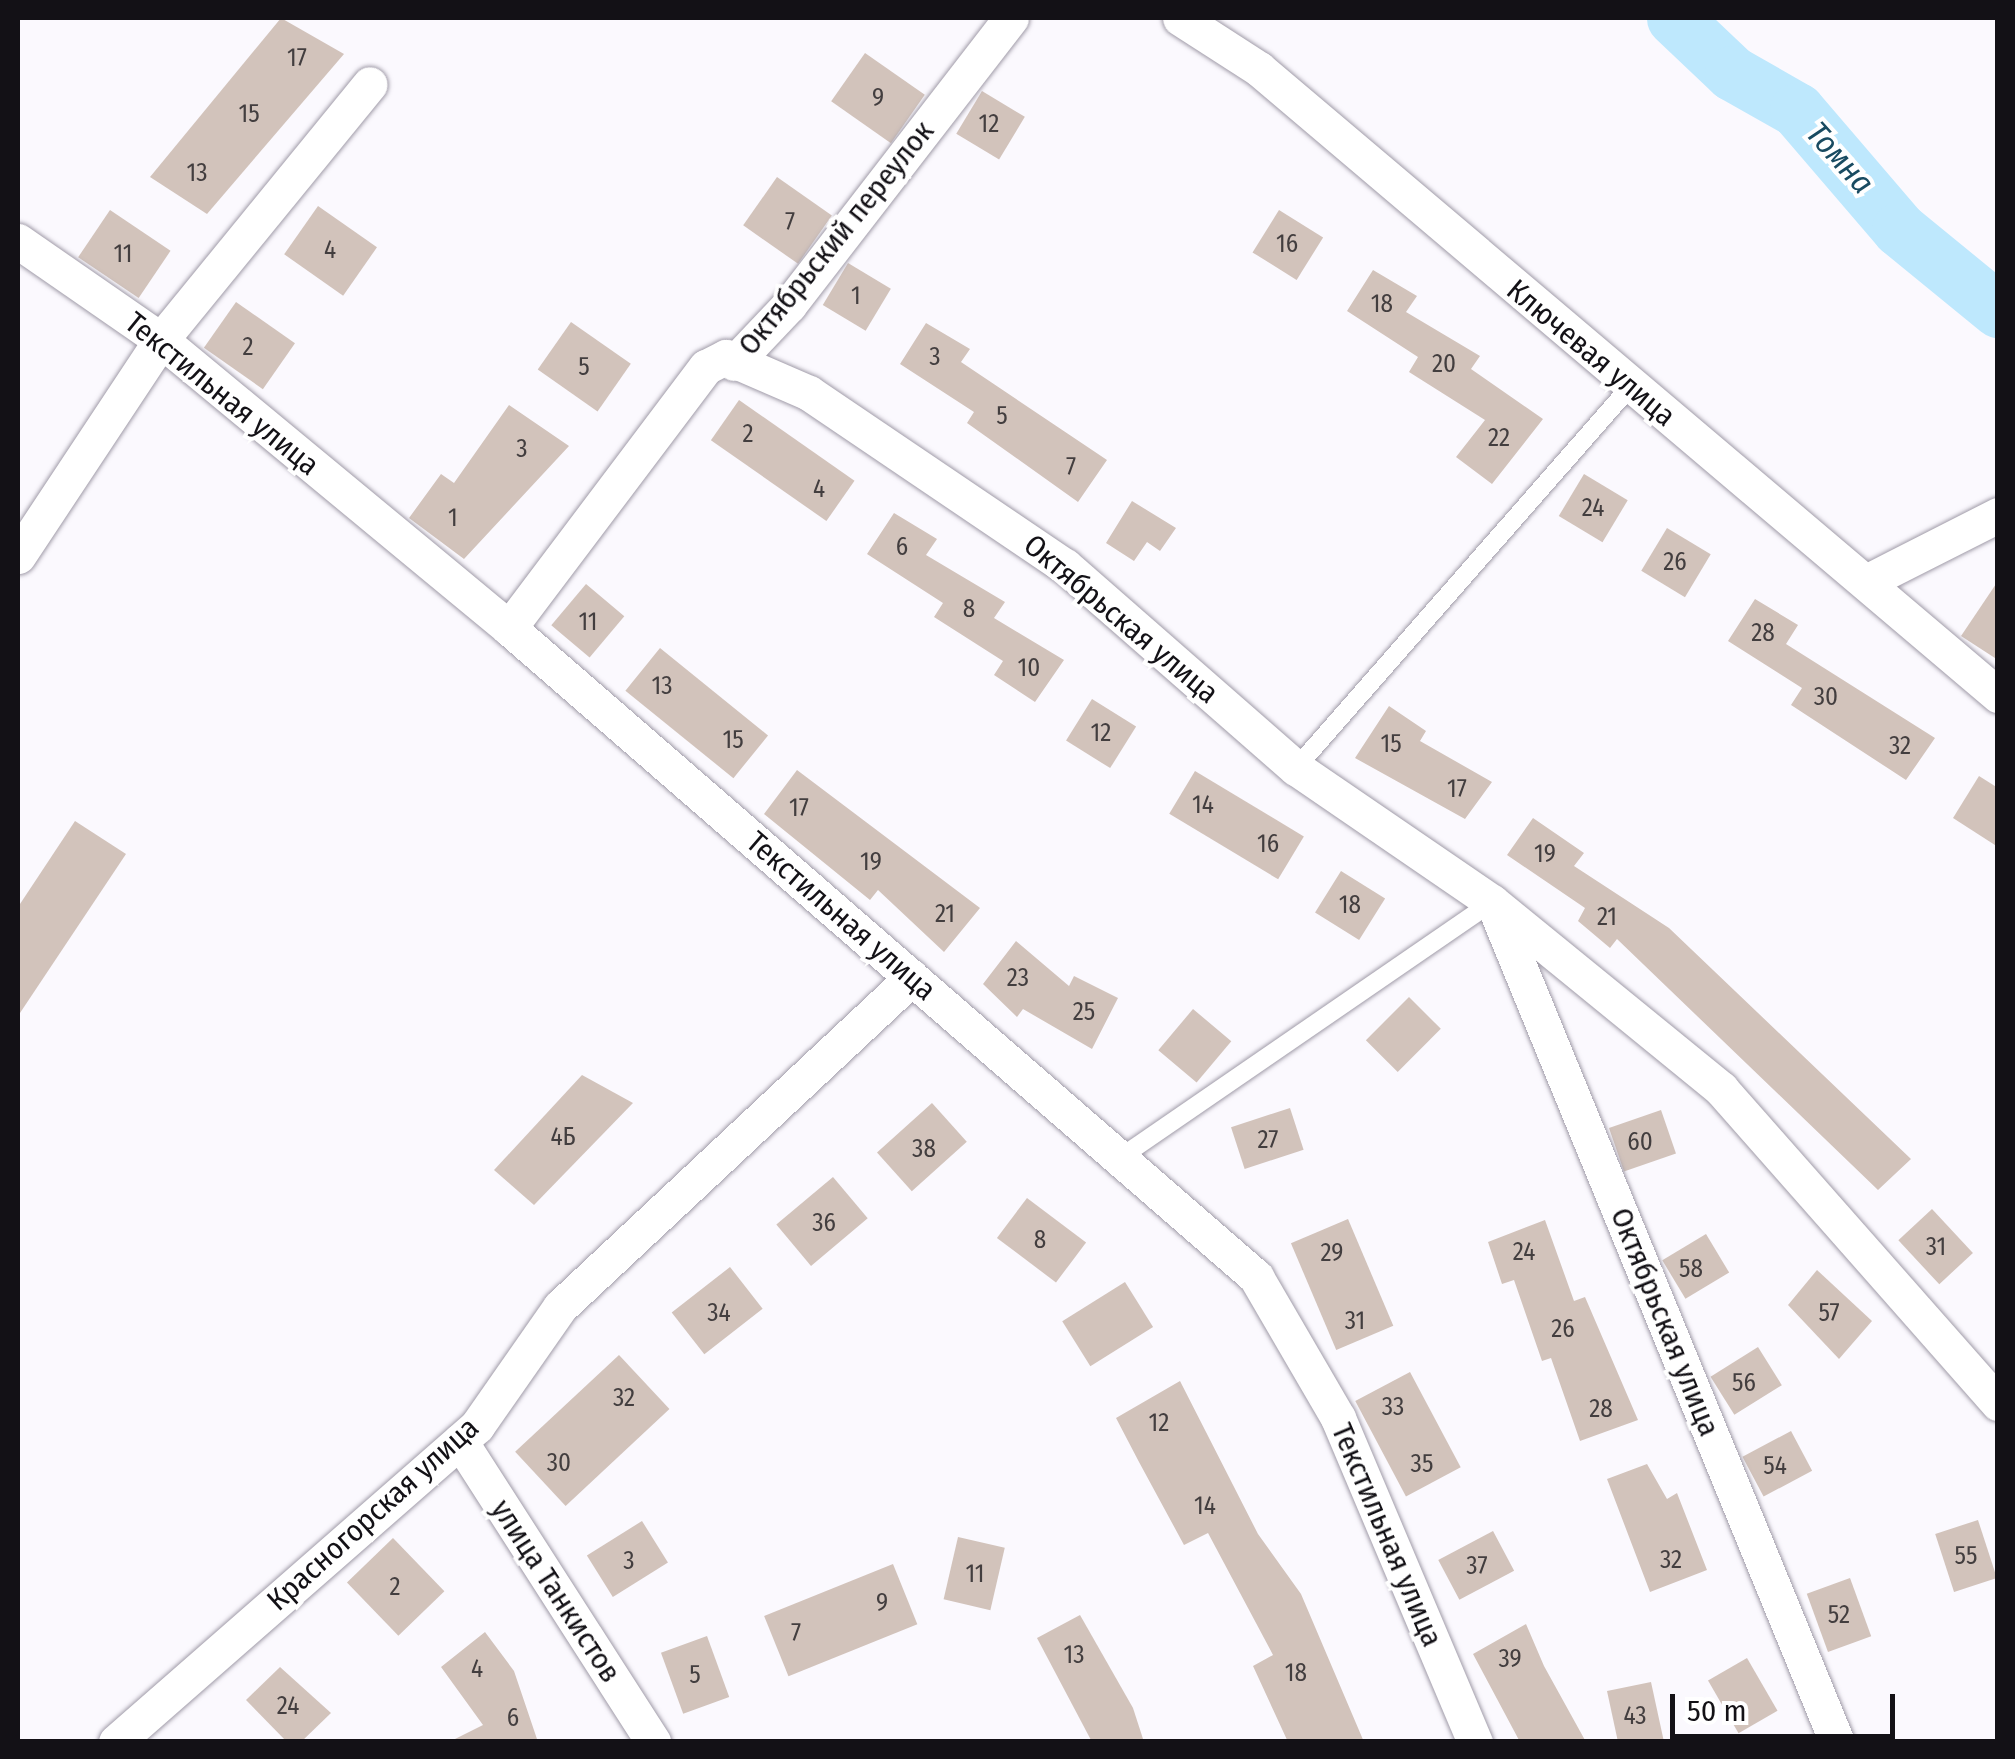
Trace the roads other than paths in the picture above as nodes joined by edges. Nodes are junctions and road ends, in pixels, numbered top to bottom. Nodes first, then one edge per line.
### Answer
1 (1010, 18) edge
2 (1180, 18) edge
3 (370, 84) dead end
4 (18, 242) edge
5 (160, 340) junction
6 (734, 363) junction
7 (1630, 388) junction
8 (1998, 516) edge
9 (18, 556) edge
10 (1868, 581) junction
11 (509, 628) junction
12 (1998, 696) edge
13 (1296, 768) junction
14 (1492, 902) junction
15 (912, 978) junction
16 (1124, 1155) junction
17 (1998, 1403) edge
18 (460, 1441) junction
19 (116, 1742) edge
20 (653, 1742) edge
21 (1476, 1742) edge
22 (1837, 1742) edge

1 - 6 street, Октябрьский переулок
2 - 7 street, Ключевая улица
3 - 5 street
4 - 5 street, Текстильная улица
5 - 9 street
5 - 11 street, Текстильная улица
6 - 11 street, Октябрьский переулок
6 - 13 street, Октябрьская улица
7 - 10 street, Ключевая улица
7 - 13 lane
8 - 10 street
10 - 12 street, Ключевая улица
11 - 15 street, Текстильная улица
13 - 14 street, Октябрьская улица
14 - 16 lane
14 - 17 street, Октябрьская улица
14 - 22 street, Октябрьская улица
15 - 16 street, Текстильная улица
15 - 18 street, Красногорская улица
16 - 21 street, Текстильная улица
18 - 19 street, Красногорская улица
18 - 20 street, улица Танкистов

